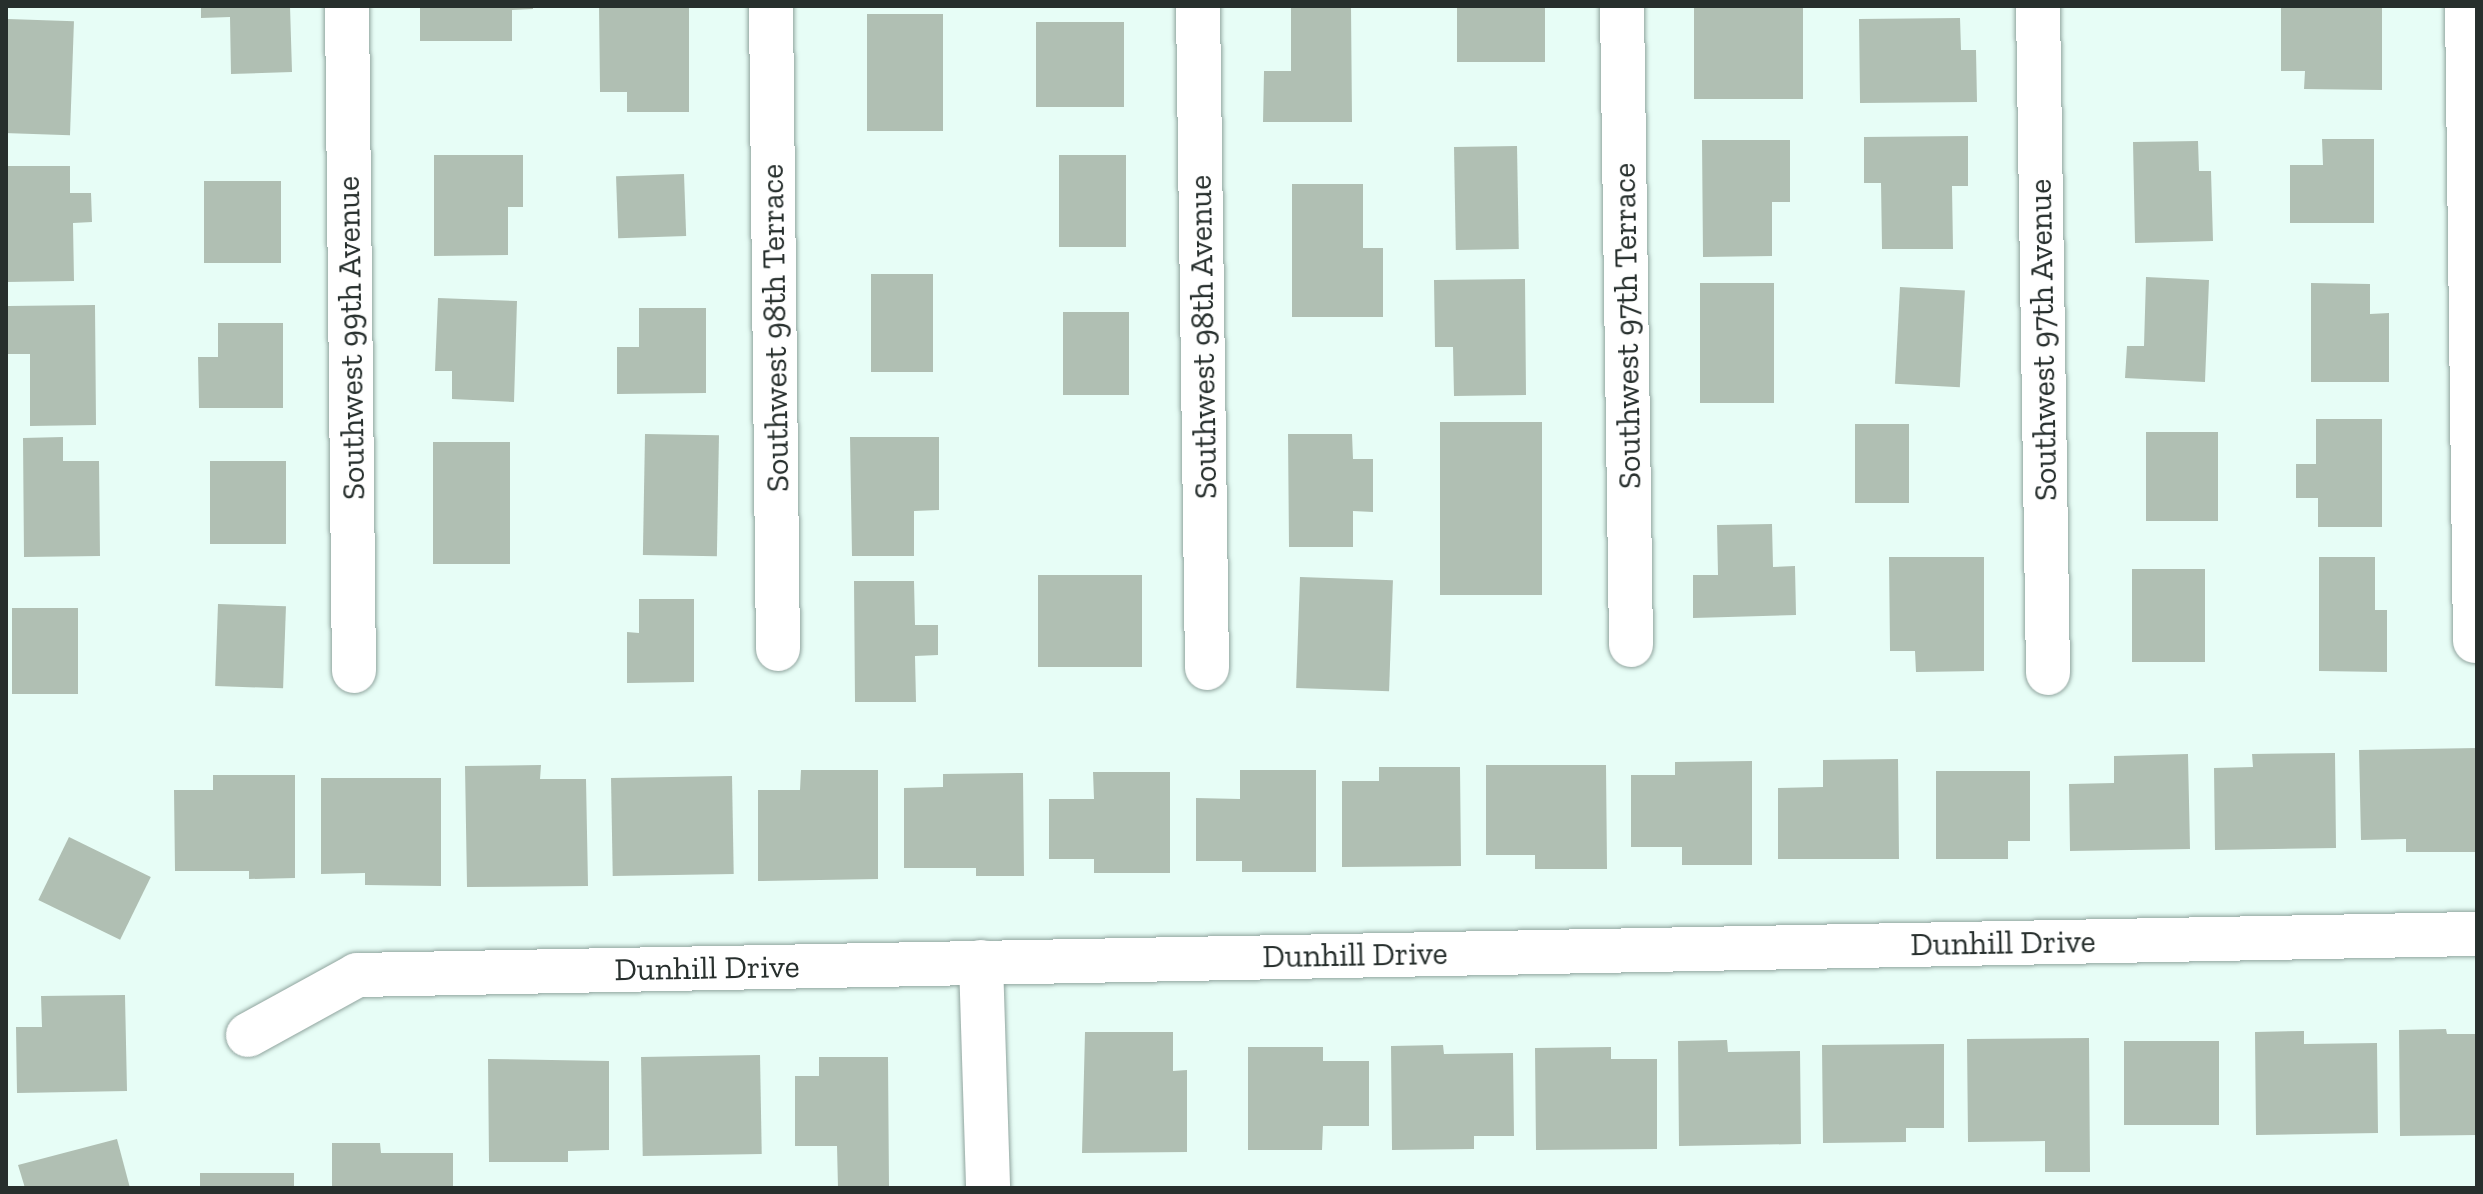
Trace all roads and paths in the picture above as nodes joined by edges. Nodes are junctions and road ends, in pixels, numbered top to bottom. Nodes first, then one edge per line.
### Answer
1 (347, 6) edge
2 (771, 6) edge
3 (1198, 6) edge
4 (1622, 6) edge
5 (2038, 6) edge
6 (2467, 6) edge
7 (2475, 641) edge
8 (1631, 645) dead end
9 (778, 649) dead end
10 (1207, 668) dead end
11 (354, 671) dead end
12 (2048, 673) dead end
13 (2477, 934) edge
14 (981, 962) junction
15 (248, 1035) dead end
16 (988, 1188) edge

1 - 11 street, Southwest 99th Avenue
2 - 9 street, Southwest 98th Terrace
3 - 10 street, Southwest 98th Avenue
4 - 8 street, Southwest 97th Terrace
5 - 12 street, Southwest 97th Avenue
6 - 7 street
13 - 14 street, Dunhill Drive
14 - 15 street, Dunhill Drive
14 - 16 street

